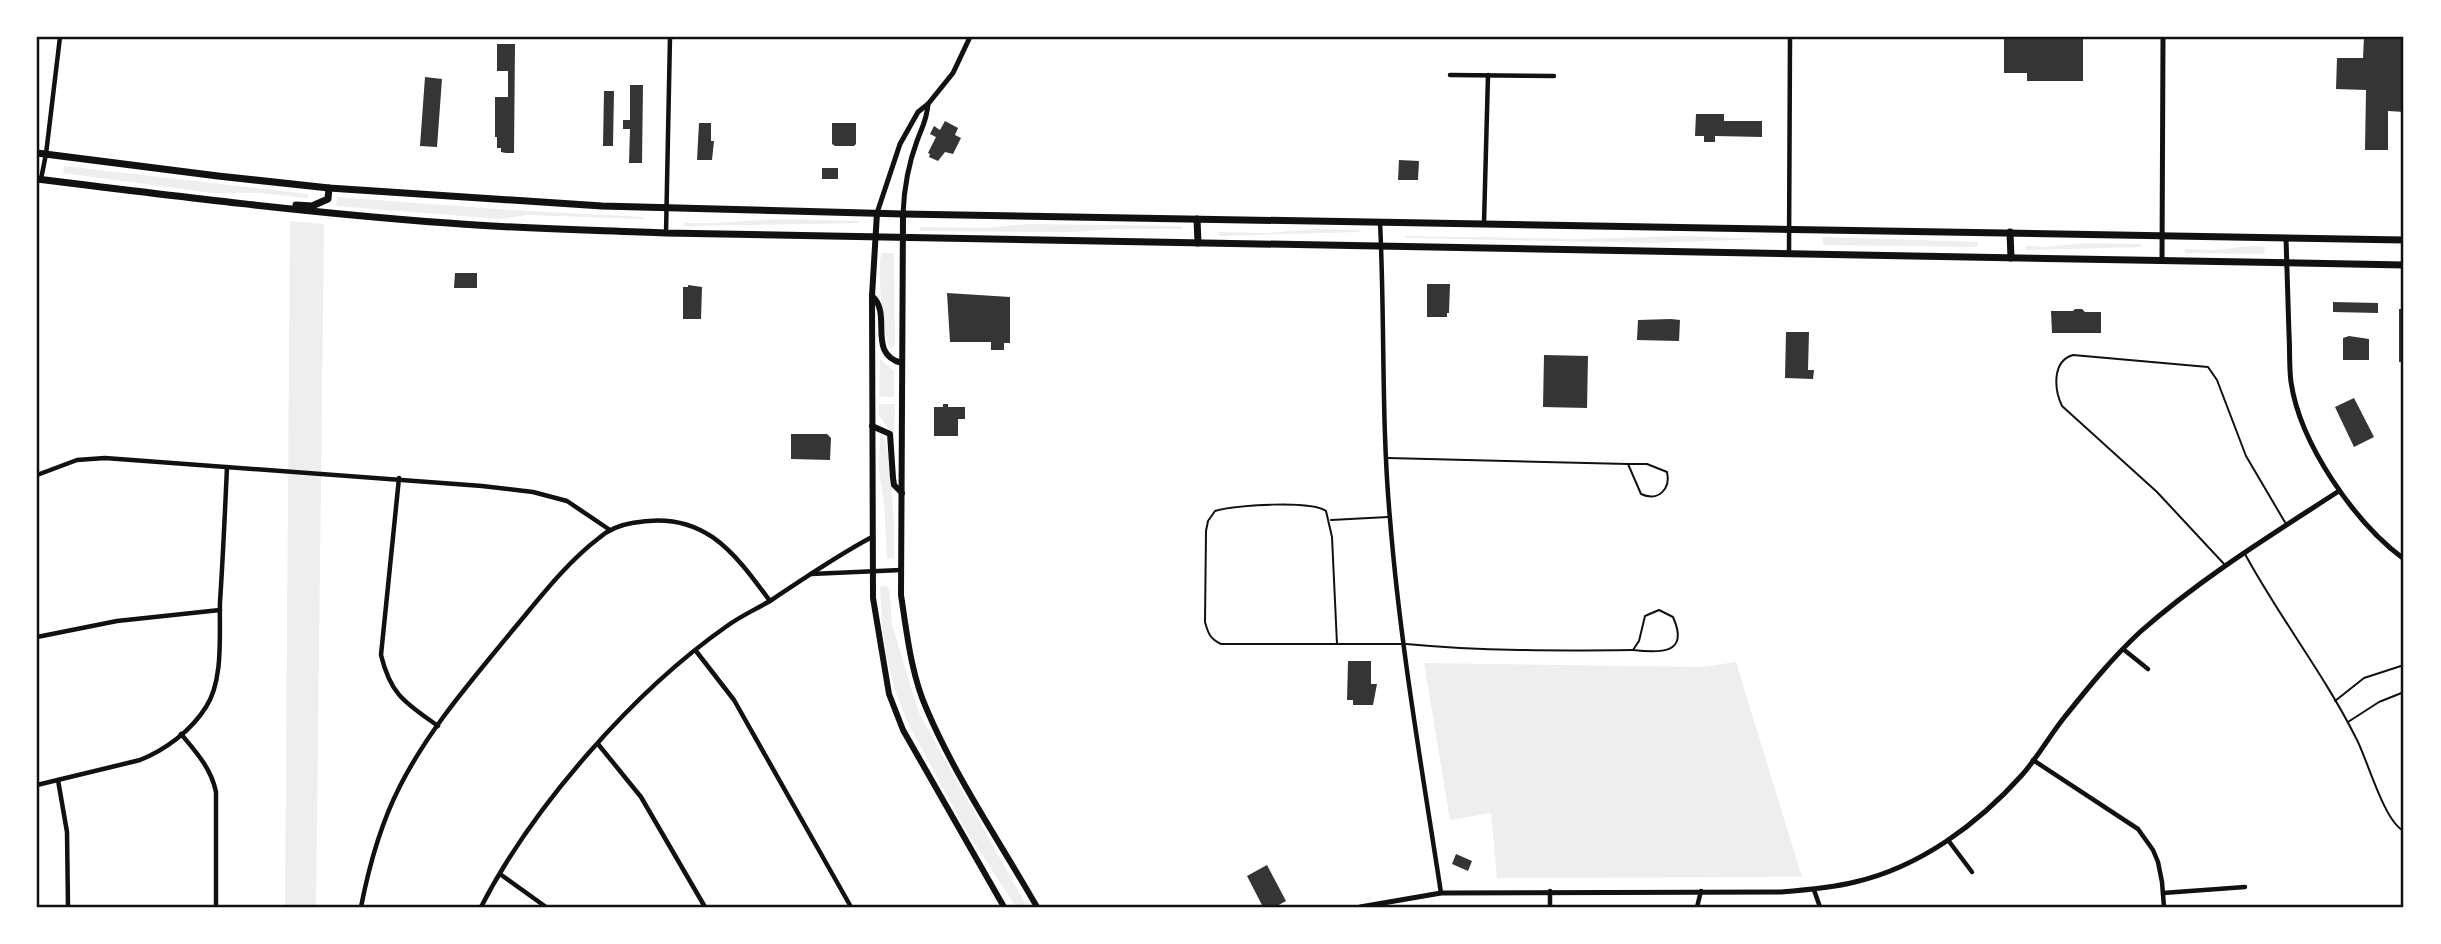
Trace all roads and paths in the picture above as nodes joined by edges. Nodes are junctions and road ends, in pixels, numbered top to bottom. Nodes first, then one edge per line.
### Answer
1 (60, 37) edge
2 (670, 37) edge
3 (970, 37) edge
4 (1790, 37) edge
5 (2163, 37) edge
6 (1450, 75) dead end
7 (1488, 75) junction
8 (1554, 76) dead end
9 (928, 104) junction
10 (37, 153) edge
11 (46, 154) junction
12 (39, 179) edge
13 (329, 188) junction
14 (260, 207) junction
15 (666, 208) junction
16 (877, 213) junction
17 (903, 214) junction
18 (1197, 219) junction
19 (1380, 222) junction
20 (1484, 224) junction
21 (1790, 229) junction
22 (2010, 232) junction
23 (666, 233) junction
24 (2164, 235) junction
25 (875, 238) junction
26 (902, 238) junction
27 (2286, 238) junction
28 (2404, 240) edge
29 (1198, 243) junction
30 (1381, 247) junction
31 (1789, 254) junction
32 (2011, 257) junction
33 (2162, 260) junction
34 (2287, 263) junction
35 (2404, 265) edge
36 (872, 296) junction
37 (902, 363) junction
38 (872, 426) junction
39 (1386, 458) junction
40 (1628, 464) junction
41 (227, 467) junction
42 (37, 475) edge
43 (399, 478) junction
44 (2339, 491) junction
45 (902, 493) junction
46 (1390, 517) junction
47 (1329, 520) junction
48 (2287, 525) junction
49 (610, 530) junction
50 (872, 537) junction
51 (2245, 554) junction
52 (2404, 559) edge
53 (2226, 566) junction
54 (873, 570) junction
55 (901, 570) junction
56 (811, 574) junction
57 (770, 601) junction
58 (220, 610) junction
59 (37, 637) edge
60 (1337, 644) junction
61 (1404, 644) junction
62 (2123, 649) junction
63 (1633, 650) junction
64 (696, 651) junction
65 (2404, 665) edge
66 (2148, 669) dead end
67 (2404, 692) edge
68 (2335, 701) junction
69 (2347, 723) junction
70 (438, 726) junction
71 (181, 734) junction
72 (598, 744) junction
73 (2033, 760) junction
74 (58, 780) junction
75 (37, 785) edge
76 (2404, 831) edge
77 (1948, 840) junction
78 (1972, 872) dead end
79 (500, 874) junction
80 (2245, 887) dead end
81 (1814, 890) junction
82 (1550, 891) junction
83 (1701, 891) junction
84 (1441, 893) junction
85 (2163, 893) junction
86 (1370, 906) edge
87 (68, 907) edge
88 (216, 907) edge
89 (361, 907) edge
90 (481, 907) edge
91 (546, 907) edge
92 (705, 907) edge
93 (851, 907) edge
94 (1004, 907) edge
95 (1037, 907) edge
96 (1360, 907) edge
97 (1550, 907) edge
98 (1697, 907) edge
99 (1820, 907) edge
100 (2164, 907) edge

1 - 11 street
2 - 15 street
3 - 9 street
4 - 21 street
5 - 24 street
6 - 7 street
7 - 8 street
7 - 20 street
9 - 16 street
9 - 17 street
10 - 11 main road
11 - 12 street
11 - 13 main road
12 - 14 main road
13 - 14 main road
13 - 15 main road
14 - 23 main road
15 - 16 main road
15 - 23 street
16 - 17 main road
16 - 25 main road
17 - 18 main road
17 - 26 main road
18 - 19 main road
18 - 29 main road
19 - 20 main road
19 - 30 street
20 - 21 main road
21 - 22 main road
21 - 31 street
22 - 24 main road
22 - 32 main road
23 - 25 main road
24 - 27 main road
24 - 33 street
25 - 26 main road
25 - 36 main road
26 - 29 main road
26 - 37 main road
27 - 28 main road
27 - 34 street
29 - 30 main road
30 - 31 main road
30 - 39 street
31 - 32 main road
32 - 33 main road
33 - 34 main road
34 - 35 main road
34 - 44 street
36 - 37 main road
36 - 38 main road
37 - 45 main road
38 - 45 main road
38 - 50 main road
39 - 40 lane
39 - 46 street
40 - 40 lane
41 - 42 street
41 - 43 street
41 - 58 street
43 - 49 street
43 - 70 street
44 - 48 street
44 - 52 street
45 - 55 main road
46 - 47 lane
46 - 61 street
47 - 60 lane
47 - 60 lane
48 - 51 street
48 - 53 lane
49 - 57 street
49 - 70 street
50 - 54 main road
50 - 56 street
51 - 53 street
51 - 68 lane
53 - 62 street
54 - 55 street
54 - 56 street
54 - 94 main road
55 - 95 main road
56 - 57 street
57 - 64 street
58 - 59 street
58 - 71 street
60 - 61 lane
61 - 63 lane
61 - 84 street
62 - 66 street
62 - 73 street
63 - 63 lane
64 - 72 street
64 - 93 street
65 - 68 lane
67 - 69 lane
68 - 69 lane
69 - 76 lane
70 - 89 street
71 - 74 street
71 - 88 street
72 - 79 street
72 - 92 street
73 - 77 street
73 - 85 street
74 - 75 street
74 - 87 street
77 - 78 street
77 - 81 street
79 - 90 street
79 - 91 street
80 - 85 street
81 - 83 street
81 - 99 street
82 - 83 street
82 - 84 street
82 - 97 street
83 - 98 street
84 - 86 street
85 - 100 street
86 - 96 street

